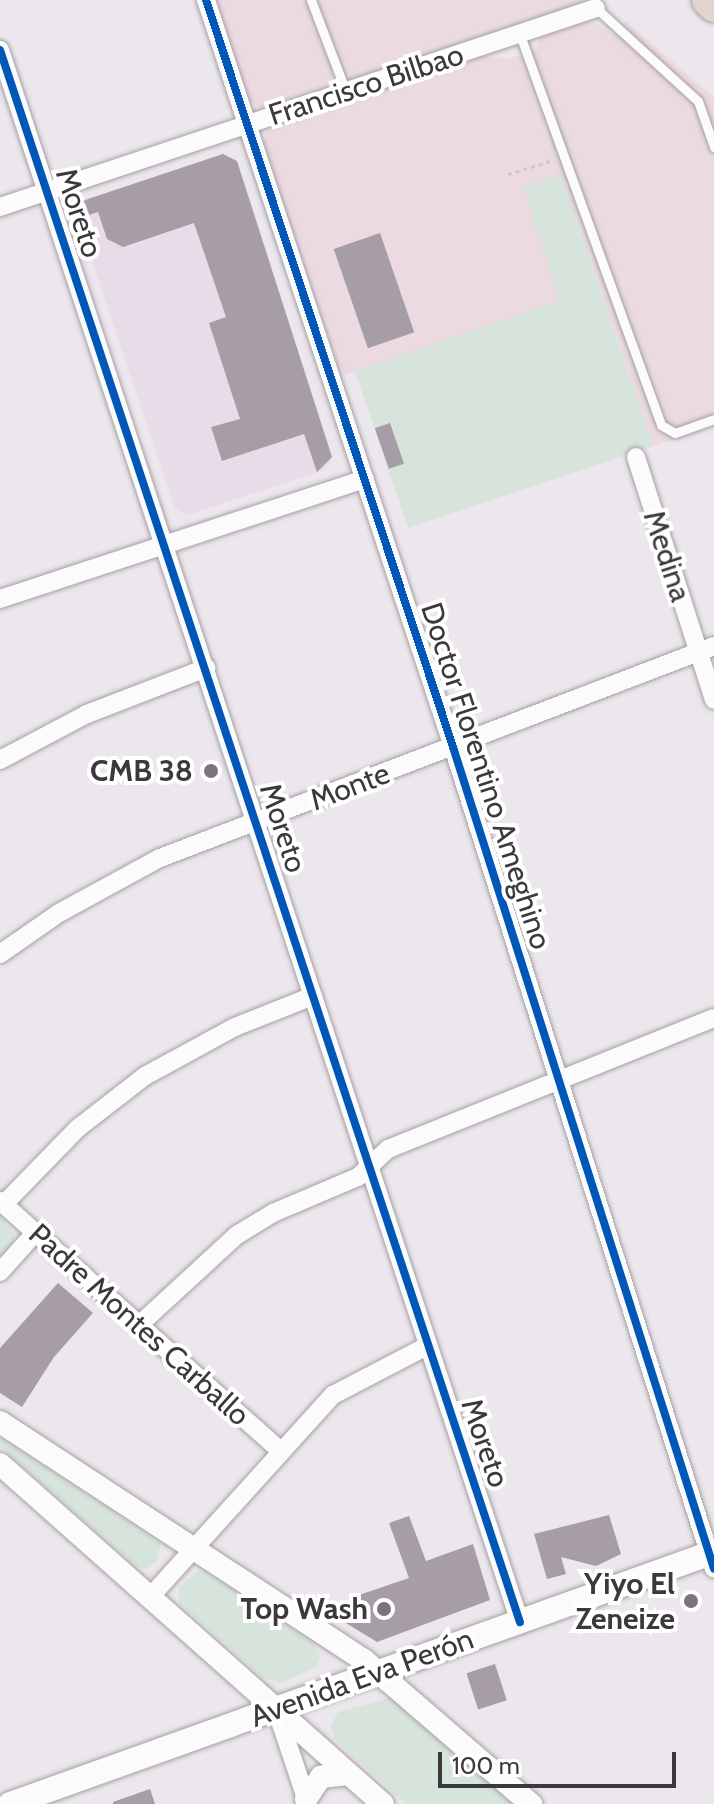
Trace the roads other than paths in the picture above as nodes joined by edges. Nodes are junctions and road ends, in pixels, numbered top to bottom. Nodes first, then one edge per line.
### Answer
1 (206, 0) edge
2 (311, 0) edge
3 (708, 0) edge
4 (714, 6) edge
5 (596, 8) joint
6 (520, 35) junction
7 (0, 50) edge
8 (346, 92) junction
9 (246, 124) junction
10 (714, 147) edge
11 (47, 191) junction
12 (0, 207) edge
13 (714, 419) edge
14 (636, 457) dead end
15 (365, 479) junction
16 (164, 544) junction
17 (0, 599) edge
18 (706, 649) edge
19 (206, 668) junction
20 (714, 700) edge
21 (453, 747) junction
22 (0, 760) edge
23 (256, 823) junction
24 (0, 954) edge
25 (313, 996) junction
26 (714, 1018) edge
27 (558, 1079) junction
28 (370, 1165) junction
29 (2, 1203) edge
30 (35, 1233) junction
31 (0, 1272) edge
32 (139, 1325) junction
33 (427, 1346) junction
34 (0, 1422) edge
35 (279, 1450) junction
36 (0, 1464) edge
37 (191, 1550) junction
38 (712, 1558) edge
39 (152, 1595) junction
40 (520, 1622) junction
41 (381, 1673) junction
42 (276, 1709) junction
43 (348, 1774) junction
44 (307, 1802) edge
45 (10, 1804) edge
46 (383, 1804) edge
47 (531, 1804) edge

1 - 9 street, Doctor Florentino Ameghino
2 - 8 lane
3 - 4 highway
5 - 6 street, Francisco Bilbao
5 - 10 lane
6 - 8 street, Francisco Bilbao
6 - 13 lane
7 - 11 street, Moreto
8 - 9 street, Francisco Bilbao
9 - 11 street, Francisco Bilbao
9 - 15 street, Doctor Florentino Ameghino
11 - 12 street, Francisco Bilbao
11 - 16 street, Moreto
14 - 18 street, Medina
15 - 16 street
15 - 21 street, Doctor Florentino Ameghino
16 - 17 street
16 - 19 street, Moreto
18 - 20 street, Medina
18 - 21 street, Monte
19 - 22 street
19 - 23 street, Moreto
21 - 23 street, Monte
21 - 27 street, Doctor Florentino Ameghino
23 - 24 street, Monte
23 - 25 street, Moreto
25 - 28 street, Moreto
25 - 29 street
26 - 27 street
27 - 28 street
27 - 38 street, Doctor Florentino Ameghino
28 - 32 street
28 - 33 street, Moreto
29 - 30 street, Padre Montes Carballo
30 - 31 street
30 - 32 street, Padre Montes Carballo
32 - 35 street, Padre Montes Carballo
33 - 35 street
33 - 40 street, Moreto
34 - 37 street
35 - 37 street
36 - 39 street
37 - 39 street
37 - 41 street
38 - 40 main road, Avenida Eva Perón
39 - 42 street
40 - 41 main road, Avenida Eva Perón
41 - 42 main road, Avenida Eva Perón
41 - 47 street
42 - 43 street
42 - 44 street
42 - 45 main road, Avenida Eva Perón
43 - 44 street
43 - 46 street

